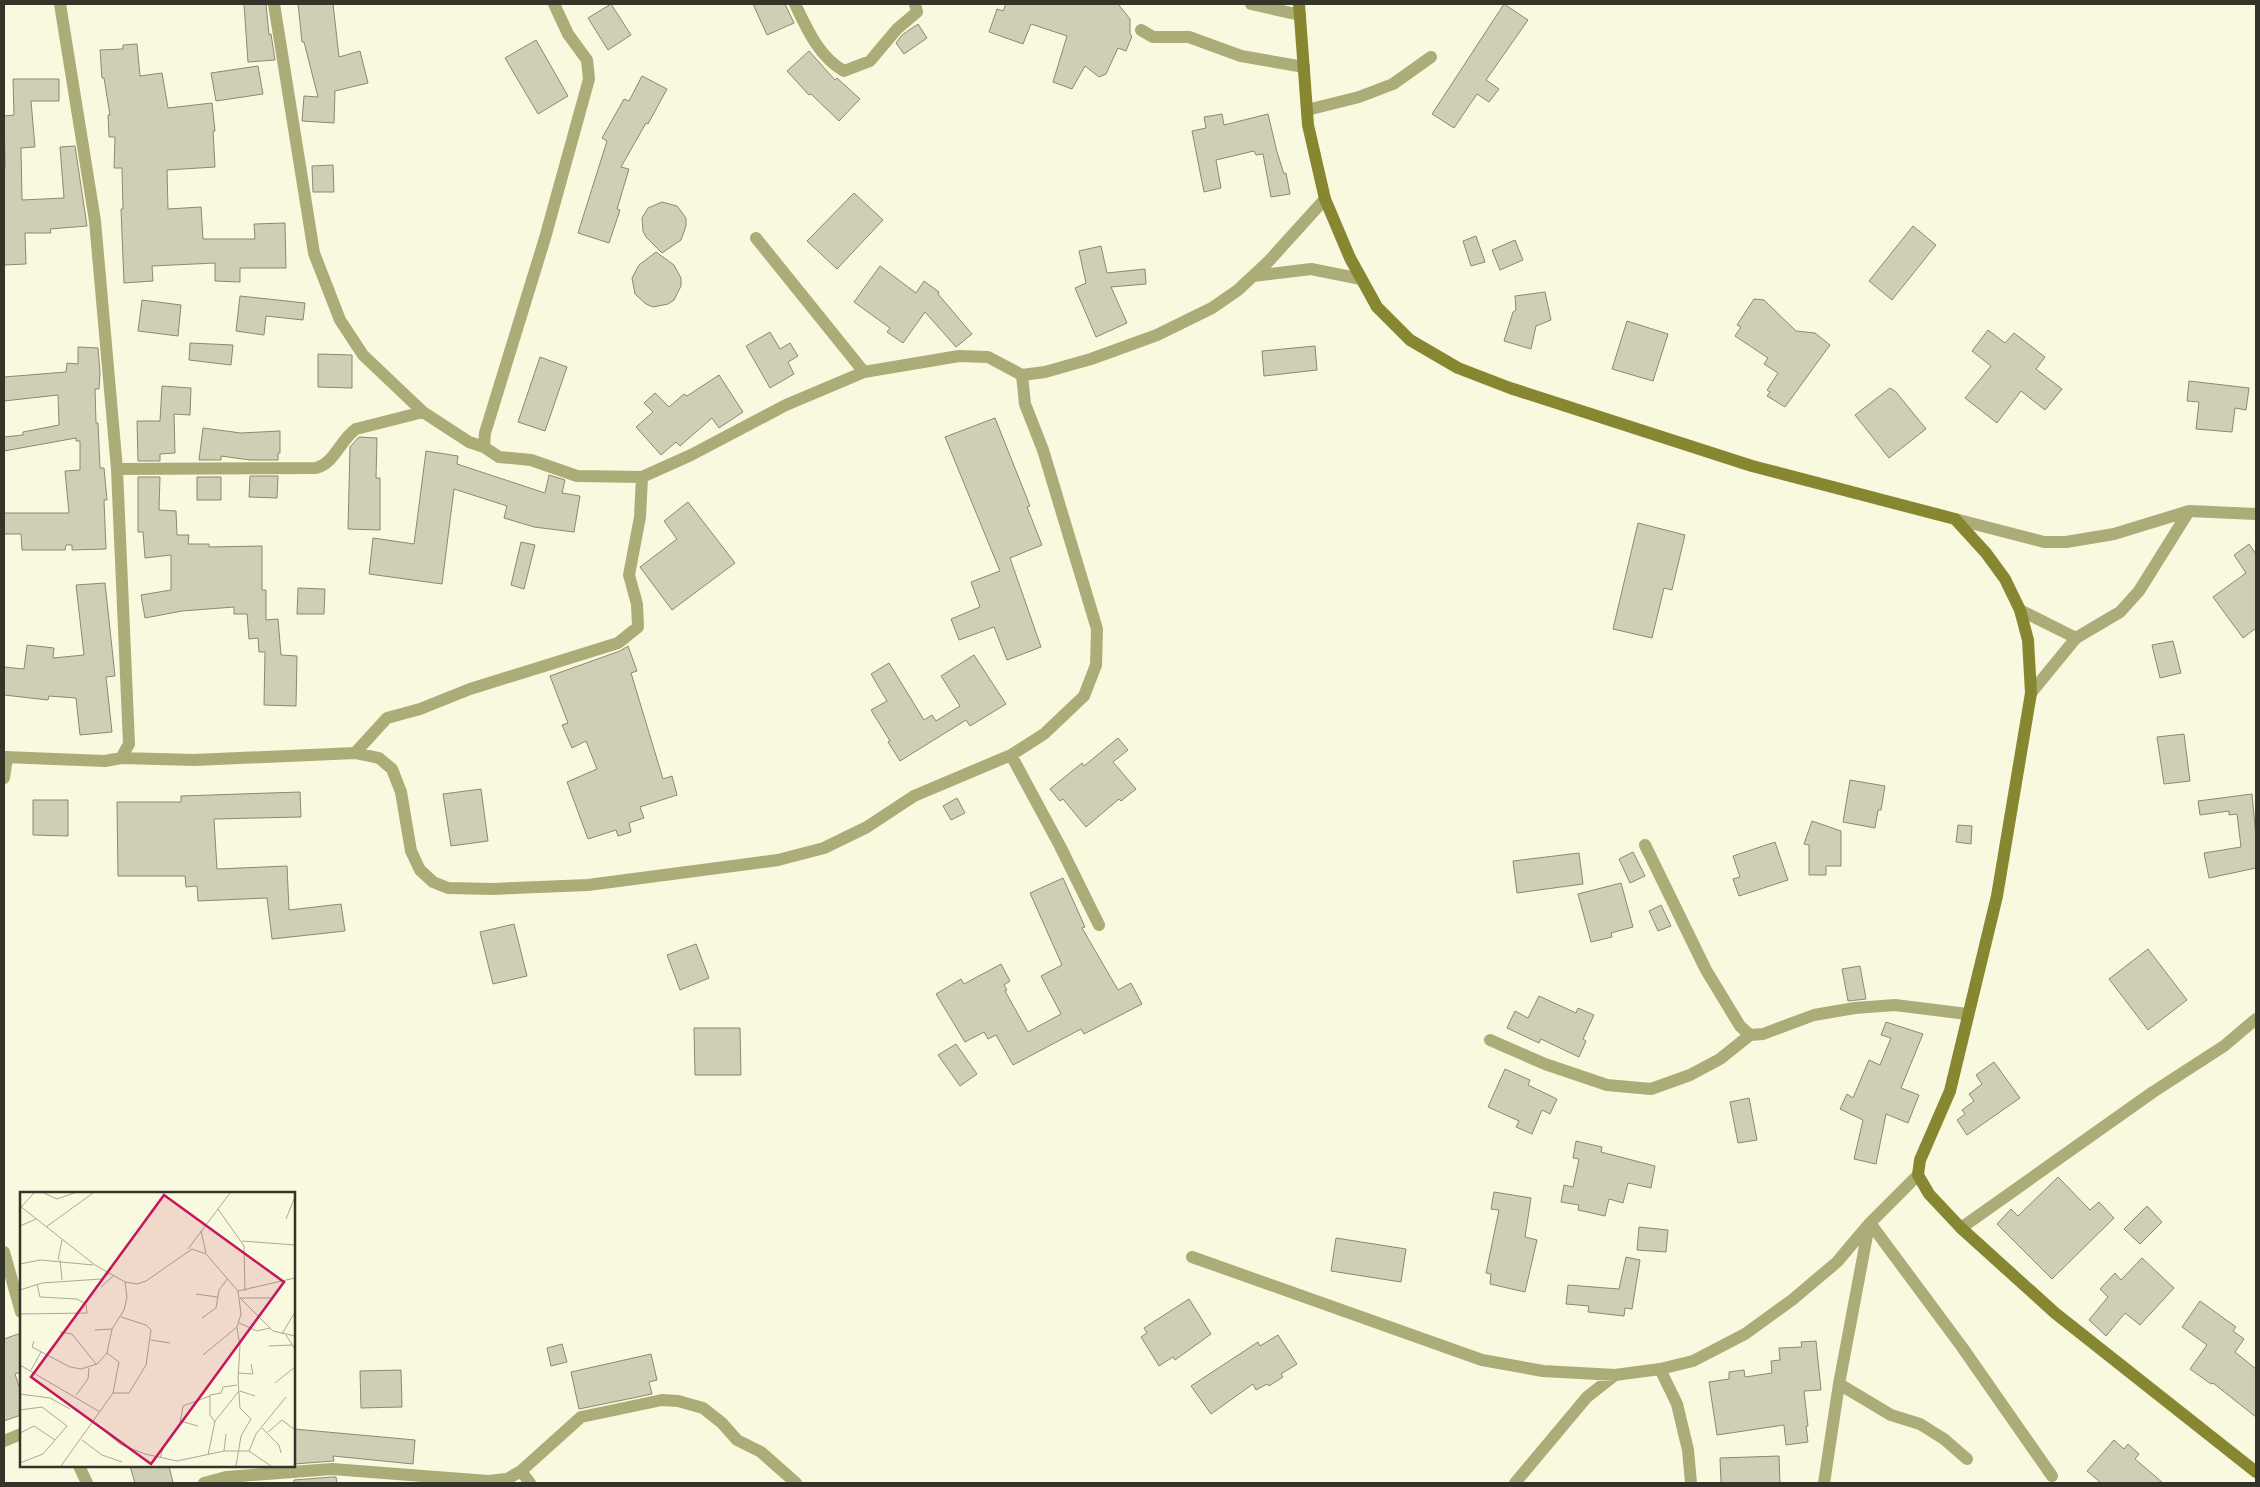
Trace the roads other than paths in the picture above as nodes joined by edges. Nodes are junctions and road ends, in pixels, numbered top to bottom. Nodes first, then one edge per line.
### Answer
1 (60, 4) edge
2 (274, 4) edge
3 (554, 4) edge
4 (795, 4) edge
5 (915, 4) edge
6 (1251, 4) edge
7 (1299, 9) edge
8 (1141, 30) dead end
9 (1431, 57) dead end
10 (1304, 67) junction
11 (1307, 110) junction
12 (1325, 200) junction
13 (756, 238) dead end
14 (1254, 276) junction
15 (1361, 279) junction
16 (864, 372) junction
17 (1022, 375) junction
18 (423, 412) junction
19 (484, 448) junction
20 (116, 469) junction
21 (642, 477) junction
22 (2188, 511) junction
23 (2256, 514) edge
24 (1955, 519) junction
25 (2020, 610) junction
26 (2076, 638) junction
27 (2031, 694) junction
28 (354, 753) junction
29 (1011, 755) junction
30 (5, 757) edge
31 (121, 758) junction
32 (4, 778) edge
33 (1645, 845) dead end
34 (1099, 925) dead end
35 (1968, 1014) junction
36 (2256, 1018) edge
37 (1750, 1035) junction
38 (1490, 1040) dead end
39 (1918, 1175) junction
40 (1870, 1223) junction
41 (1961, 1228) junction
42 (4, 1252) edge
43 (1192, 1257) dead end
44 (20, 1308) edge
45 (1660, 1370) junction
46 (1615, 1375) junction
47 (1839, 1384) junction
48 (20, 1434) edge
49 (4, 1441) edge
50 (1968, 1459) dead end
51 (79, 1467) edge
52 (521, 1471) junction
53 (2256, 1472) edge
54 (2052, 1476) dead end
55 (87, 1483) edge
56 (204, 1483) edge
57 (530, 1483) edge
58 (796, 1483) edge
59 (1515, 1483) edge
60 (1691, 1483) edge
61 (1824, 1483) edge

1 - 20 street
2 - 18 street
3 - 19 street
4 - 5 street
6 - 7 street
7 - 10 street
8 - 10 street
9 - 11 street
10 - 11 street
11 - 12 street
12 - 14 street
12 - 15 street
13 - 16 street
14 - 15 street
14 - 17 street
15 - 24 street
16 - 17 street
16 - 21 street
17 - 29 street
18 - 19 street
18 - 20 street
19 - 21 street
20 - 31 street
21 - 28 street
22 - 23 street
22 - 24 street
22 - 26 street
24 - 25 street
25 - 26 street
25 - 27 street
26 - 27 street
27 - 35 street
28 - 29 street
28 - 31 street
29 - 34 street
30 - 31 street
30 - 32 street
33 - 37 street
35 - 37 street
35 - 39 street
36 - 41 street
37 - 38 street
39 - 40 street
39 - 41 street
40 - 45 street
40 - 47 street
40 - 54 street
41 - 53 street
42 - 44 street
43 - 46 street
45 - 46 street
45 - 60 street
46 - 59 street
47 - 50 street
47 - 61 street
48 - 49 street
51 - 55 street
52 - 56 street
52 - 57 street
52 - 58 street

